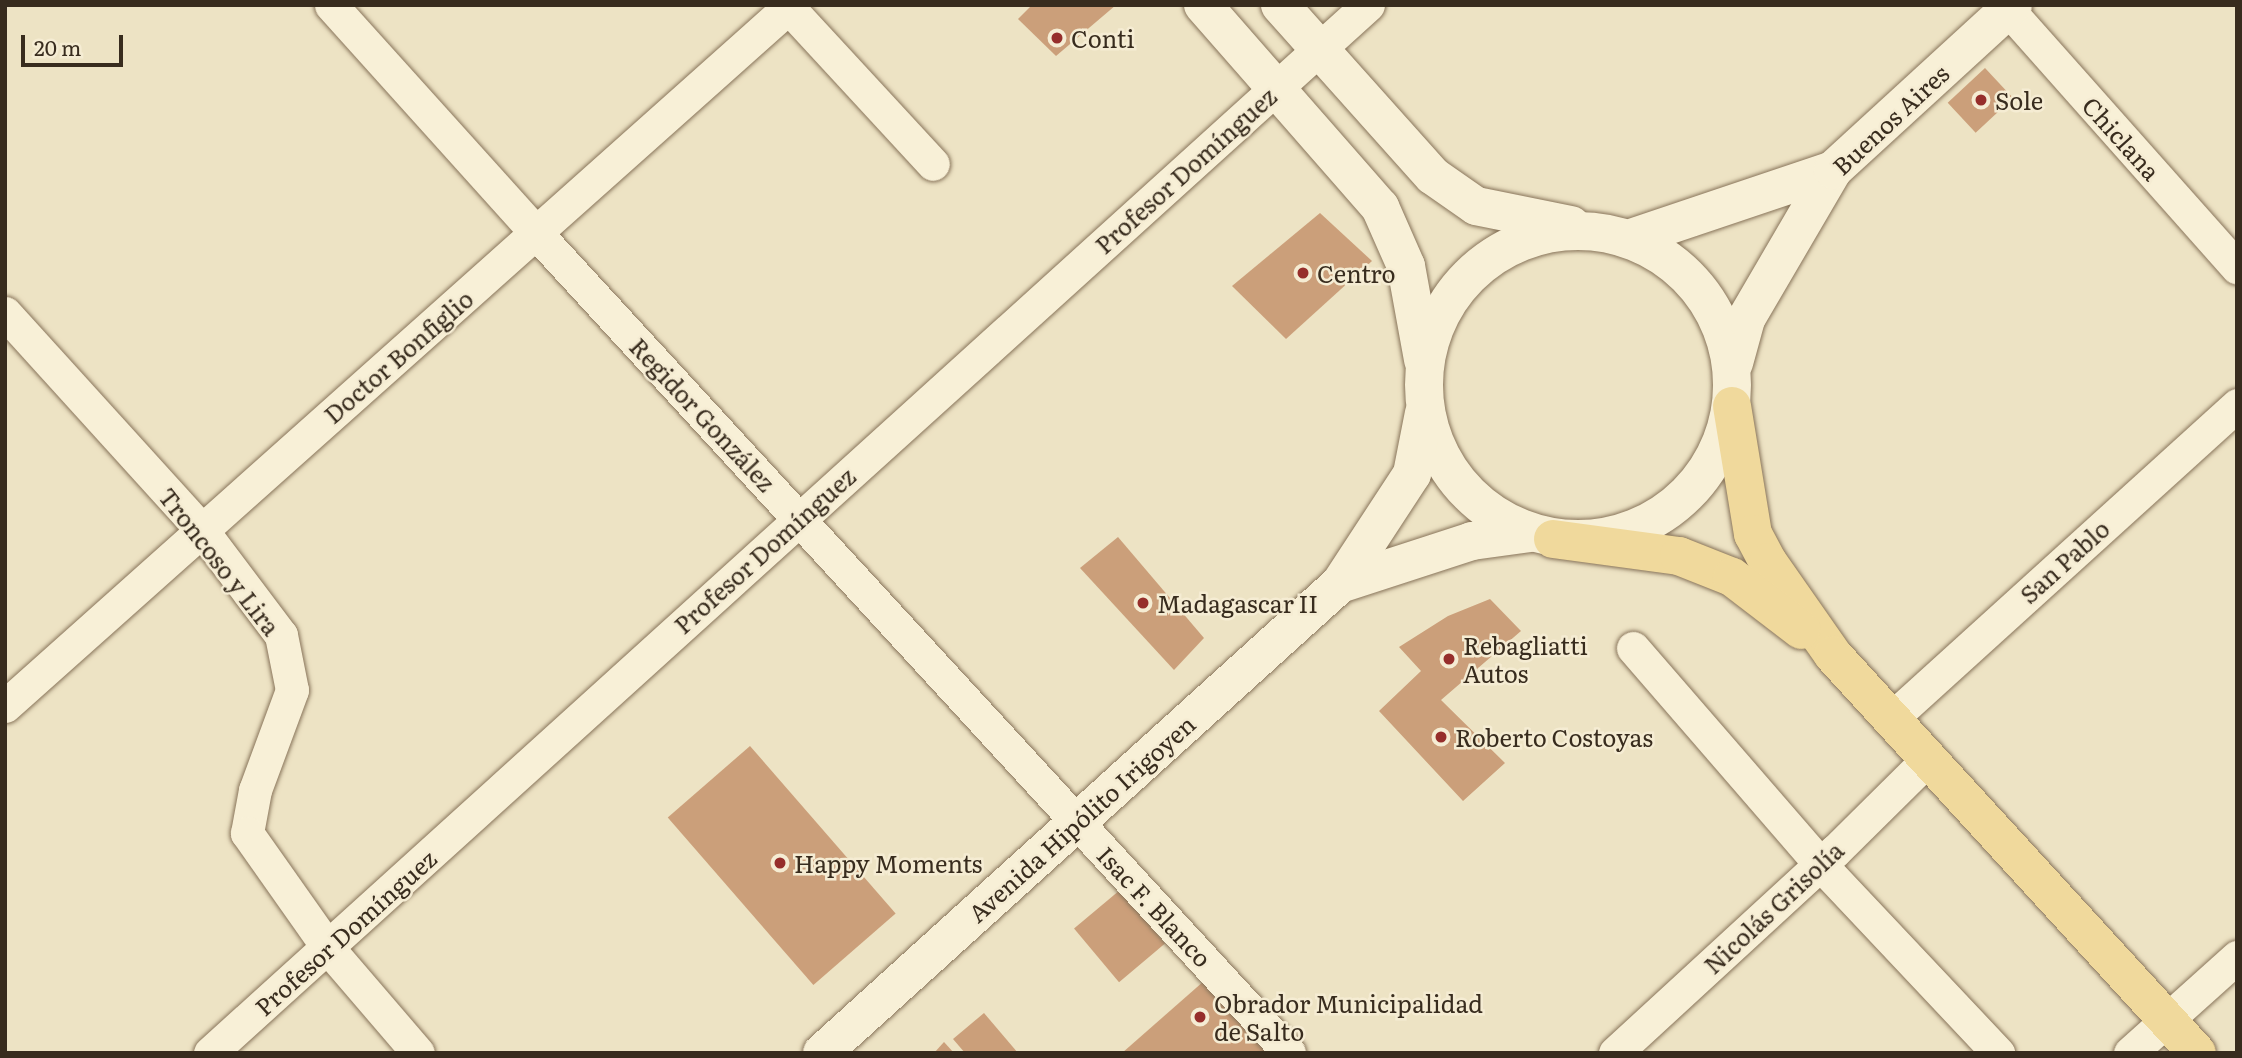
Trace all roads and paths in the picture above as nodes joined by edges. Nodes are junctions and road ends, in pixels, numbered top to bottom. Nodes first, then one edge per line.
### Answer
1 (331, 5) edge
2 (1203, 5) edge
3 (1280, 5) edge
4 (1368, 5) edge
5 (790, 6) edge
6 (2008, 7) edge
7 (1319, 49) junction
8 (1276, 87) junction
9 (933, 164) dead end
10 (1833, 170) junction
11 (537, 234) junction
12 (1621, 234) junction
13 (2237, 267) edge
14 (5, 313) edge
15 (1734, 363) junction
16 (1424, 366) junction
17 (2237, 405) edge
18 (1732, 406) junction
19 (1425, 411) junction
20 (799, 519) junction
21 (201, 529) junction
22 (1541, 536) junction
23 (1340, 584) junction
24 (1633, 648) dead end
25 (1833, 655) junction
26 (5, 706) edge
27 (1892, 718) junction
28 (1928, 758) junction
29 (1077, 821) junction
30 (1820, 864) junction
31 (328, 948) junction
32 (2237, 957) edge
33 (2166, 1020) junction
34 (210, 1053) edge
35 (418, 1053) edge
36 (822, 1053) edge
37 (1289, 1053) edge
38 (1615, 1053) edge
39 (1998, 1053) edge
40 (2130, 1053) edge
41 (2197, 1053) edge

1 - 11 street, Regidor González
2 - 8 street
3 - 7 street
4 - 7 street, Profesor Domínguez
5 - 9 street
5 - 11 street, Doctor Bonfiglio
6 - 10 street, Buenos Aires
6 - 13 street, Chiclana
7 - 8 street, Profesor Domínguez
7 - 12 street
8 - 16 street
8 - 20 street, Profesor Domínguez
10 - 12 street
10 - 15 street, Buenos Aires
11 - 20 street, Regidor González
11 - 21 street, Doctor Bonfiglio
12 - 15 street
12 - 16 street
14 - 21 street, Troncoso y Lira
15 - 18 street, Avenida Hipólito Irigoyen
16 - 19 street
17 - 27 street, San Pablo
18 - 22 street, Avenida Hipólito Irigoyen
18 - 25 main road
19 - 22 street
19 - 23 street, Avenida Hipólito Irigoyen
20 - 29 street, Regidor González
20 - 31 street, Profesor Domínguez
21 - 26 street, Doctor Bonfiglio
21 - 31 street, Troncoso y Lira
22 - 23 street, Avenida Hipólito Irigoyen
22 - 25 main road
23 - 29 street, Avenida Hipólito Irigoyen
24 - 30 street
25 - 27 main road
27 - 28 main road
28 - 30 street, Nicolás Grisolía
28 - 33 main road
29 - 36 street, Avenida Hipólito Irigoyen
29 - 37 street, Isac F. Blanco
30 - 38 street, Nicolás Grisolía
30 - 39 street
31 - 34 street, Profesor Domínguez
31 - 35 street, Troncoso y Lira
32 - 33 street
33 - 40 street
33 - 41 main road

